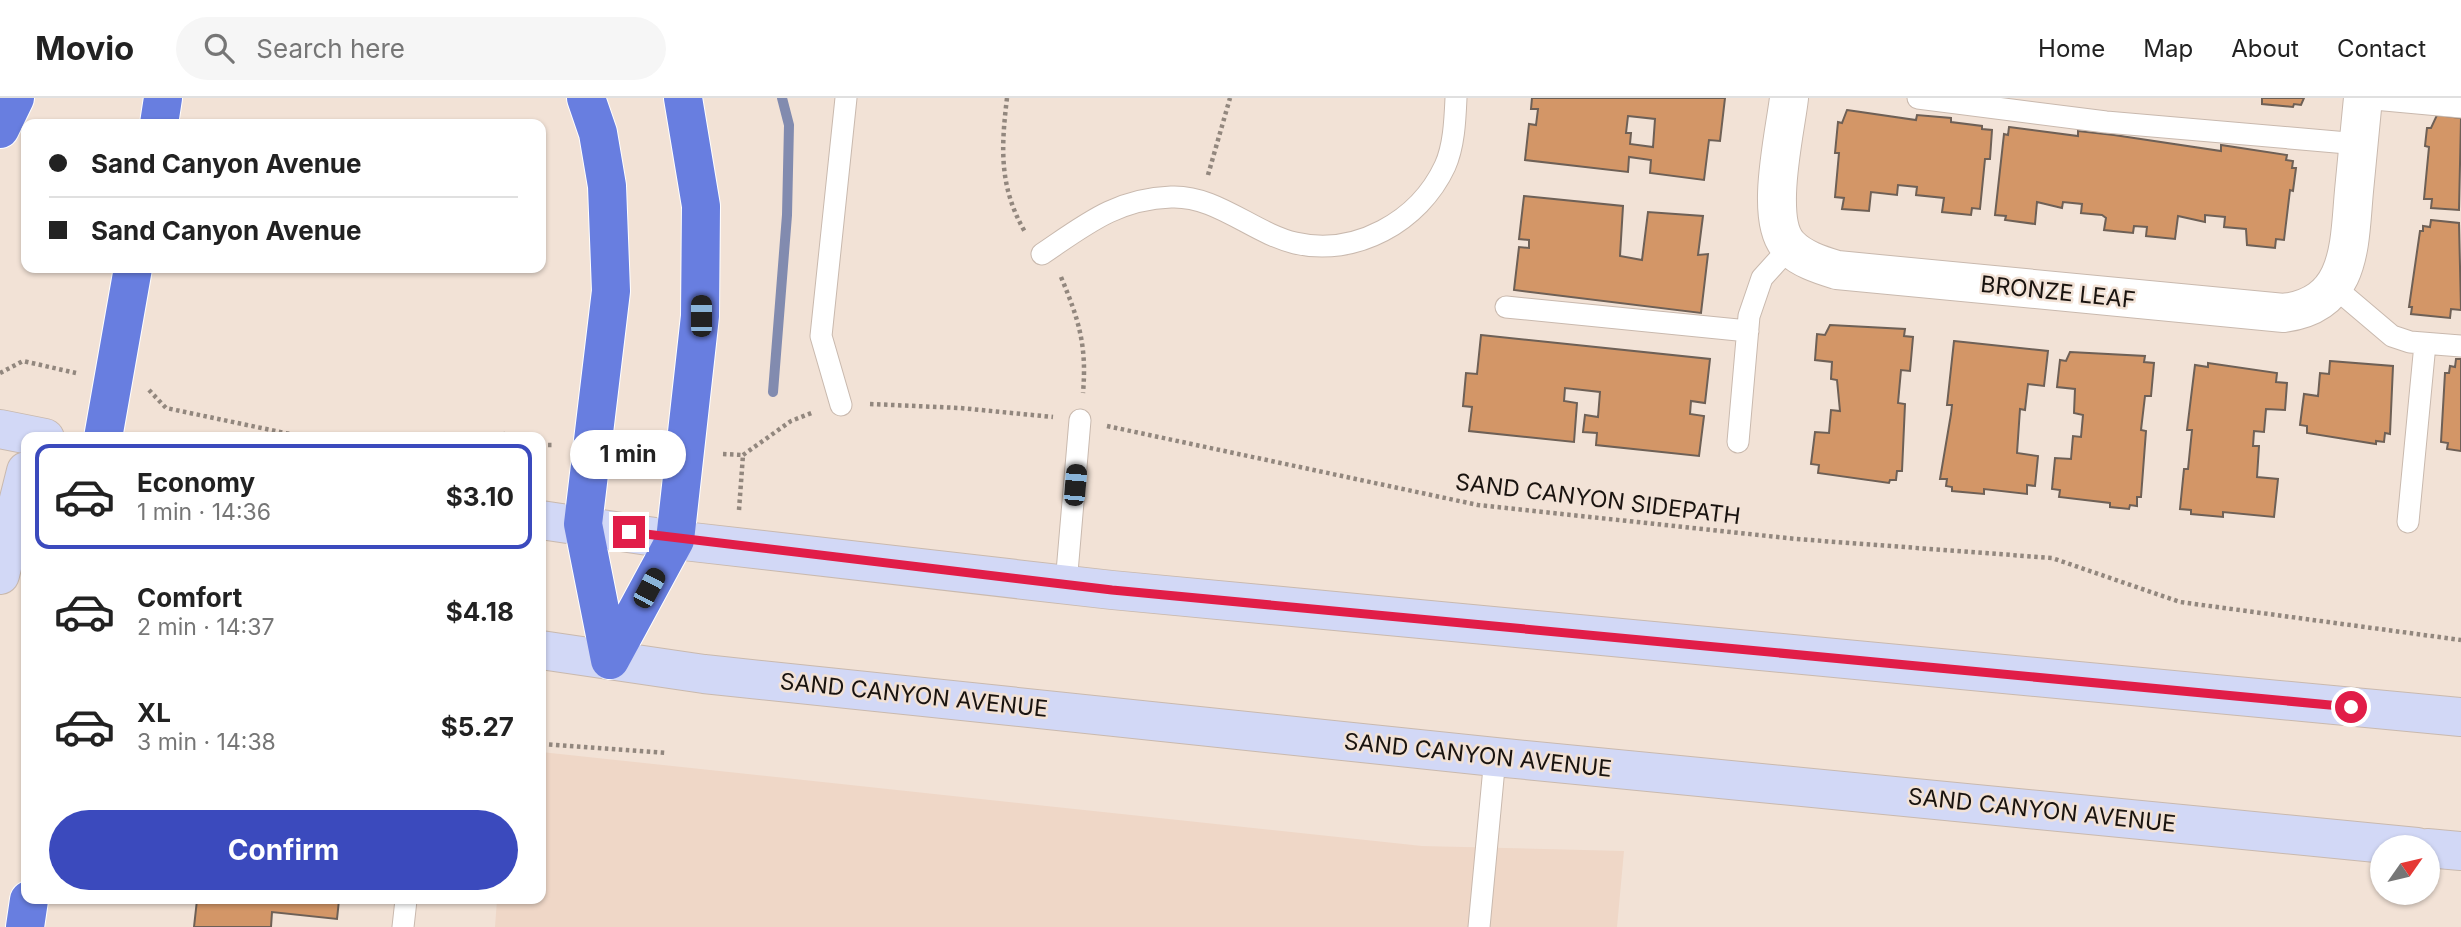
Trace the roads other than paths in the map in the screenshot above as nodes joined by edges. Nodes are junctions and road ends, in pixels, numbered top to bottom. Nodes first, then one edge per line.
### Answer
1 (15, 98) edge
2 (163, 98) edge
3 (586, 98) edge
4 (683, 98) edge
5 (846, 98) edge
6 (1456, 98) edge
7 (1789, 98) edge
8 (1918, 98) edge
9 (2363, 98) edge
10 (2461, 107) edge
11 (160, 119) edge
12 (0, 129) edge
13 (2359, 144) junction
14 (1790, 247) junction
15 (1042, 254) dead end
16 (132, 273) edge
17 (2330, 290) junction
18 (1506, 307) dead end
19 (1748, 331) junction
20 (2426, 344) junction
21 (2461, 346) edge
22 (841, 405) road end
23 (1080, 420) road end
24 (104, 432) edge
25 (1738, 442) dead end
26 (21, 475) edge
27 (546, 520) edge
28 (2408, 522) dead end
29 (583, 524) junction
30 (675, 540) junction
31 (0, 575) edge
32 (0, 584) edge
33 (1066, 584) junction
34 (21, 586) edge
35 (546, 651) edge
36 (610, 660) junction
37 (2461, 717) edge
38 (1495, 757) junction
39 (2370, 842) edge
40 (2440, 849) edge
41 (2461, 851) edge
42 (28, 904) edge
43 (406, 904) edge
44 (25, 927) edge
45 (403, 927) edge
46 (1479, 927) edge

1 - 12 highway
2 - 11 highway
3 - 29 highway
4 - 30 highway
5 - 22 lane
6 - 15 lane
7 - 14 street
8 - 13 lane
9 - 10 lane
9 - 13 street
13 - 17 street
14 - 17 street, BRONZE LEAF
14 - 19 lane
16 - 24 highway, bridge
17 - 20 lane
18 - 19 lane
19 - 25 lane
20 - 21 lane
20 - 28 lane
23 - 33 lane
26 - 31 main road
27 - 29 main road
29 - 30 main road
29 - 36 highway
30 - 33 main road
30 - 36 highway
32 - 34 main road
33 - 37 main road
35 - 36 main road, SAND CANYON AVENUE
36 - 38 main road, SAND CANYON AVENUE
38 - 39 main road, SAND CANYON AVENUE
38 - 46 lane
40 - 41 main road
42 - 44 highway
43 - 45 lane

